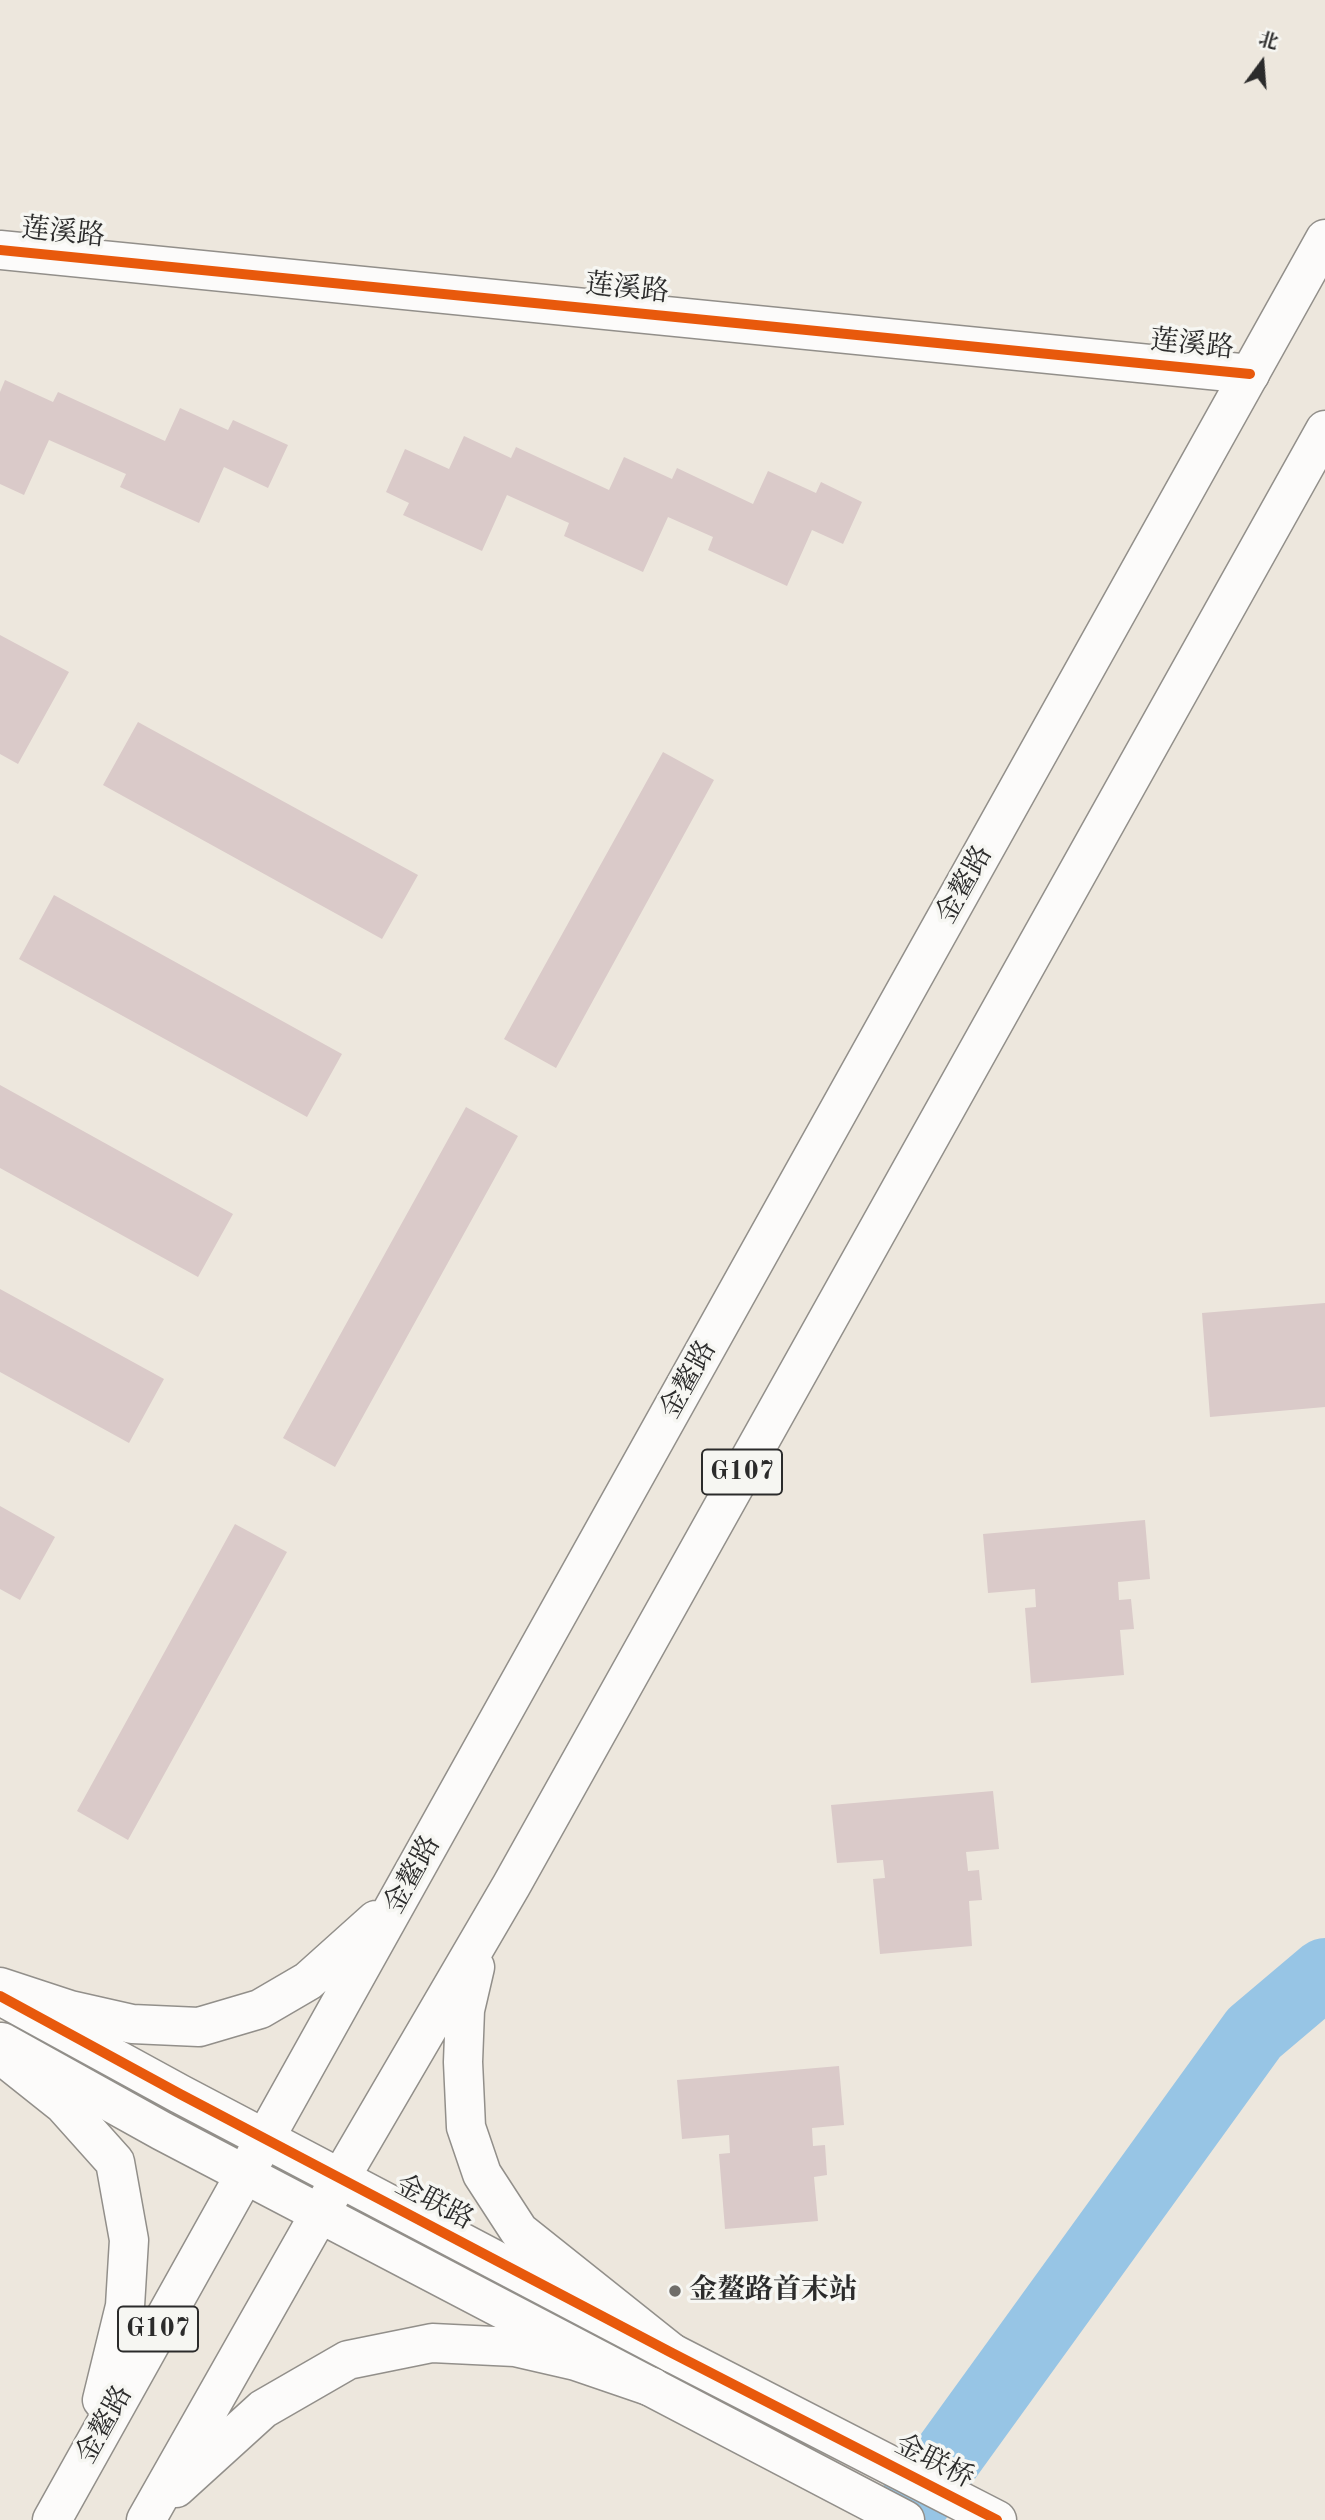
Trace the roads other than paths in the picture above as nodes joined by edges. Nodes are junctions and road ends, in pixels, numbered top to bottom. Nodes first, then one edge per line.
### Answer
1 (1325, 239) edge
2 (0, 250) edge
3 (1250, 374) junction
4 (1325, 430) edge
5 (399, 1900) junction
6 (482, 1934) junction
7 (0, 1987) edge
8 (0, 1996) edge
9 (0, 2041) edge
10 (0, 2054) edge
11 (266, 2139) junction
12 (246, 2174) junction
13 (340, 2179) junction
14 (320, 2213) junction
15 (671, 2353) junction
16 (652, 2387) junction
17 (850, 2445) joint
18 (85, 2461) junction
19 (149, 2515) edge
20 (52, 2520) edge
21 (905, 2520) edge
22 (997, 2520) edge

1 - 3 main road, 金鳌路 / G107
2 - 3 main road, 莲溪路
3 - 5 main road, 金鳌路 / G107
4 - 6 main road, G107
5 - 7 main road
5 - 11 main road, 金鳌路 / G107
6 - 13 main road, G107
6 - 15 main road
8 - 11 main road, 金联路
9 - 12 main road
10 - 18 main road
11 - 12 main road, 金鳌路 / G107
11 - 13 main road, 金联路
12 - 14 main road
12 - 18 main road, 金鳌路 / G107
13 - 14 main road, G107
13 - 15 main road, 金联路
14 - 16 main road
14 - 19 main road, G107
15 - 17 main road, 金联路
16 - 19 main road
16 - 21 main road
17 - 22 main road, 金联桥
18 - 20 main road, 金鳌路 / G107

